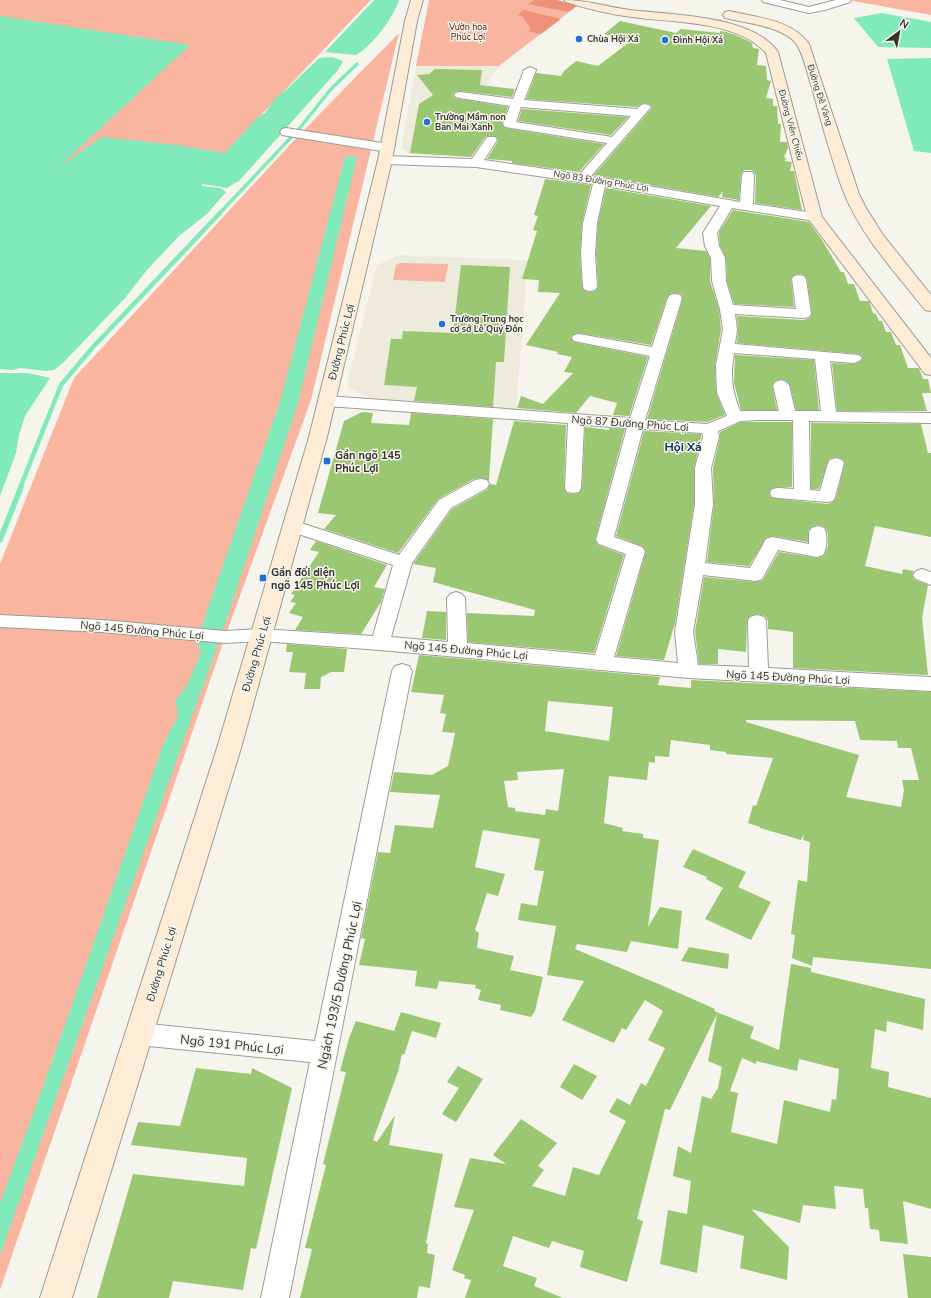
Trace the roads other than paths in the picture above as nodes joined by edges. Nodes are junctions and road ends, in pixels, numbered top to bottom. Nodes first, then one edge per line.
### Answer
1 (417, 0) edge
2 (570, 0) edge
3 (623, 0) edge
4 (767, 0) edge
5 (846, 0) edge
6 (530, 70) dead end
7 (460, 95) dead end
8 (517, 103) junction
9 (292, 133) dead end
10 (491, 140) dead end
11 (615, 141) junction
12 (386, 154) junction
13 (476, 162) junction
14 (748, 176) dead end
15 (583, 178) junction
16 (600, 181) junction
17 (728, 204) junction
18 (746, 207) junction
19 (815, 217) junction
20 (799, 280) dead end
21 (590, 287) dead end
22 (675, 298) dead end
23 (931, 306) edge
24 (727, 309) junction
25 (579, 338) dead end
26 (726, 348) junction
27 (658, 354) junction
28 (822, 356) junction
29 (854, 358) dead end
30 (931, 370) edge
31 (781, 386) dead end
32 (327, 401) junction
33 (795, 415) junction
34 (829, 416) junction
35 (738, 417) junction
36 (931, 418) edge
37 (576, 419) junction
38 (636, 424) junction
39 (709, 429) junction
40 (836, 462) dead end
41 (481, 484) dead end
42 (573, 488) dead end
43 (778, 493) dead end
44 (802, 494) junction
45 (292, 526) junction
46 (818, 532) dead end
47 (402, 562) junction
48 (695, 568) junction
49 (456, 598) dead end
50 (0, 621) edge
51 (757, 621) dead end
52 (261, 635) junction
53 (380, 643) junction
54 (458, 649) junction
55 (604, 662) junction
56 (402, 671) dead end
57 (689, 671) junction
58 (759, 675) junction
59 (931, 684) edge
60 (139, 1034) junction
61 (325, 1053) junction
62 (56, 1298) edge
63 (275, 1298) edge

1 - 12 street, Đường Phúc Lợi
2 - 19 street, Đường Viên Chiếu
3 - 23 street, Đường Đê Vàng
4 - 5 street
6 - 8 street
7 - 8 street
8 - 11 street
8 - 11 street
9 - 12 street, Ngõ 83 Đường Phúc Lợi
10 - 13 street
11 - 15 street
12 - 13 street, Ngõ 83 Đường Phúc Lợi
12 - 32 street, Đường Phúc Lợi
13 - 15 street, Ngõ 83 Đường Phúc Lợi
14 - 18 street
15 - 16 street, Ngõ 83 Đường Phúc Lợi
16 - 17 street, Ngõ 83 Đường Phúc Lợi
16 - 21 street
17 - 18 street, Ngõ 83 Đường Phúc Lợi
17 - 24 street
18 - 19 street, Ngõ 83 Đường Phúc Lợi
19 - 30 street, Đường Viên Chiếu
20 - 24 street
22 - 27 street
24 - 26 street
25 - 27 street
26 - 28 street
26 - 35 street
27 - 38 street
28 - 29 street
28 - 34 street
31 - 33 street
32 - 37 street, Ngõ 87 Đường Phúc Lợi
32 - 45 street, Đường Phúc Lợi
33 - 34 street, Ngõ 87 Đường Phúc Lợi
33 - 35 street, Ngõ 87 Đường Phúc Lợi
33 - 44 street
34 - 36 street, Ngõ 87 Đường Phúc Lợi
35 - 39 street, Ngõ 87 Đường Phúc Lợi
37 - 38 street, Ngõ 87 Đường Phúc Lợi
37 - 42 street
38 - 39 street, Ngõ 87 Đường Phúc Lợi
38 - 55 street
39 - 48 street
40 - 44 street
41 - 47 street
43 - 44 street
45 - 47 street
45 - 52 street, Đường Phúc Lợi
46 - 48 street
47 - 53 street
48 - 57 street
49 - 54 street
50 - 52 street, Ngõ 145 Đường Phúc Lợi
51 - 58 street
52 - 53 street, Ngõ 145 Đường Phúc Lợi
52 - 60 street, Đường Phúc Lợi
53 - 54 street, Ngõ 145 Đường Phúc Lợi
54 - 55 street, Ngõ 145 Đường Phúc Lợi
55 - 57 street, Ngõ 145 Đường Phúc Lợi
56 - 61 street, Ngách 193/5 Đường Phúc Lợi
57 - 58 street, Ngõ 145 Đường Phúc Lợi
58 - 59 street, Ngõ 145 Đường Phúc Lợi
60 - 61 street, Ngõ 191 Phúc Lợi
60 - 62 street, Đường Phúc Lợi
61 - 63 street, Ngách 193/5 Đường Phúc Lợi

